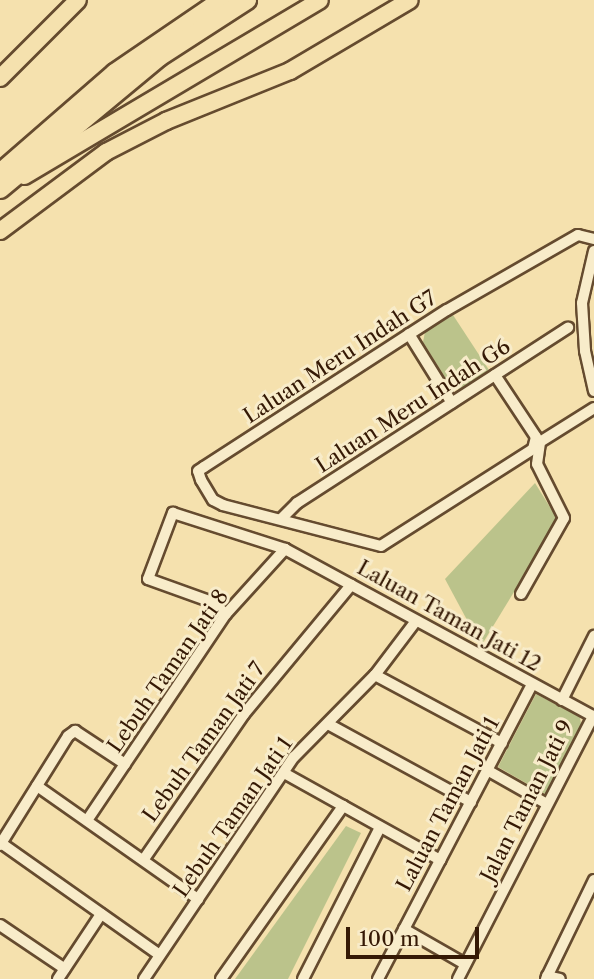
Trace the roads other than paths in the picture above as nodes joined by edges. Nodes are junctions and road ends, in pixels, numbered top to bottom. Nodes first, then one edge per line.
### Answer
1 (78, 0) edge
2 (222, 0) edge
3 (247, 0) edge
4 (320, 0) edge
5 (410, 0) edge
6 (0, 78) edge
7 (0, 173) edge
8 (0, 190) edge
9 (0, 231) edge
10 (594, 239) edge
11 (594, 251) edge
12 (568, 328) dead end
13 (409, 334) junction
14 (495, 375) junction
15 (594, 391) edge
16 (452, 403) junction
17 (594, 408) edge
18 (281, 519) junction
19 (285, 549) junction
20 (351, 585) junction
21 (521, 594) dead end
22 (226, 614) junction
23 (416, 621) junction
24 (594, 636) edge
25 (374, 675) junction
26 (533, 684) junction
27 (562, 700) junction
28 (593, 716) edge
29 (328, 724) junction
30 (502, 743) junction
31 (125, 764) junction
32 (487, 770) junction
33 (284, 773) junction
34 (37, 786) junction
35 (471, 802) junction
36 (547, 804) junction
37 (343, 806) junction
38 (88, 819) junction
39 (380, 827) junction
40 (1, 844) edge
41 (144, 859) junction
42 (440, 860) junction
43 (594, 880) edge
44 (198, 899) junction
45 (101, 914) junction
46 (3, 928) edge
47 (404, 929) junction
48 (0, 939) edge
49 (160, 956) junction
50 (465, 964) junction
51 (65, 969) junction
52 (547, 978) edge
53 (58, 979) edge
54 (144, 979) edge
55 (221, 979) edge
56 (303, 979) edge
57 (378, 979) edge
58 (457, 979) edge
59 (560, 979) edge

1 - 6 main road
2 - 7 highway
3 - 8 highway
4 - 8 main road
5 - 9 main road
10 - 13 street, Laluan Meru Indah G7
11 - 15 street
12 - 14 street, Laluan Meru Indah G6
13 - 16 street
13 - 18 street, Laluan Meru Indah G7
14 - 16 street, Laluan Meru Indah G6
14 - 18 street
16 - 18 street, Laluan Meru Indah G6
17 - 21 street
19 - 20 street, Laluan Taman Jati 12
19 - 22 street, Lebuh Taman Jati 8
19 - 22 street, Laluan Taman Jati 12
20 - 23 street, Laluan Taman Jati 12
20 - 41 street, Lebuh Taman Jati 7
22 - 31 street, Lebuh Taman Jati 8
23 - 25 street, Lebuh Taman Jati 1
23 - 26 street, Laluan Taman Jati 12
24 - 27 street
25 - 29 street, Lebuh Taman Jati 1
25 - 30 street
26 - 27 street, Laluan Taman Jati 12
26 - 30 street, Laluan Taman Jati 1
27 - 28 street, Laluan Taman Jati 12
28 - 36 street, Jalan Taman Jati 9
29 - 33 street, Lebuh Taman Jati 1
29 - 35 street
30 - 32 street, Laluan Taman Jati 1
31 - 34 street
31 - 38 street, Lebuh Taman Jati 8
32 - 35 street, Laluan Taman Jati 1
32 - 36 street
33 - 37 street
33 - 44 street, Lebuh Taman Jati 1
34 - 38 street
34 - 40 street
35 - 42 street, Laluan Taman Jati 1
36 - 50 street, Jalan Taman Jati 9
37 - 39 street
37 - 55 street
38 - 41 street
39 - 42 street
39 - 56 street
40 - 45 street
41 - 44 street
42 - 47 street, Laluan Taman Jati 1
43 - 52 street
44 - 49 street, Lebuh Taman Jati 1
45 - 49 street
45 - 51 street
46 - 48 street
46 - 51 street
47 - 50 street
47 - 57 street, Laluan Taman Jati 1
49 - 54 street, Lebuh Taman Jati 1
50 - 58 street, Jalan Taman Jati 9
51 - 53 street
52 - 59 street

